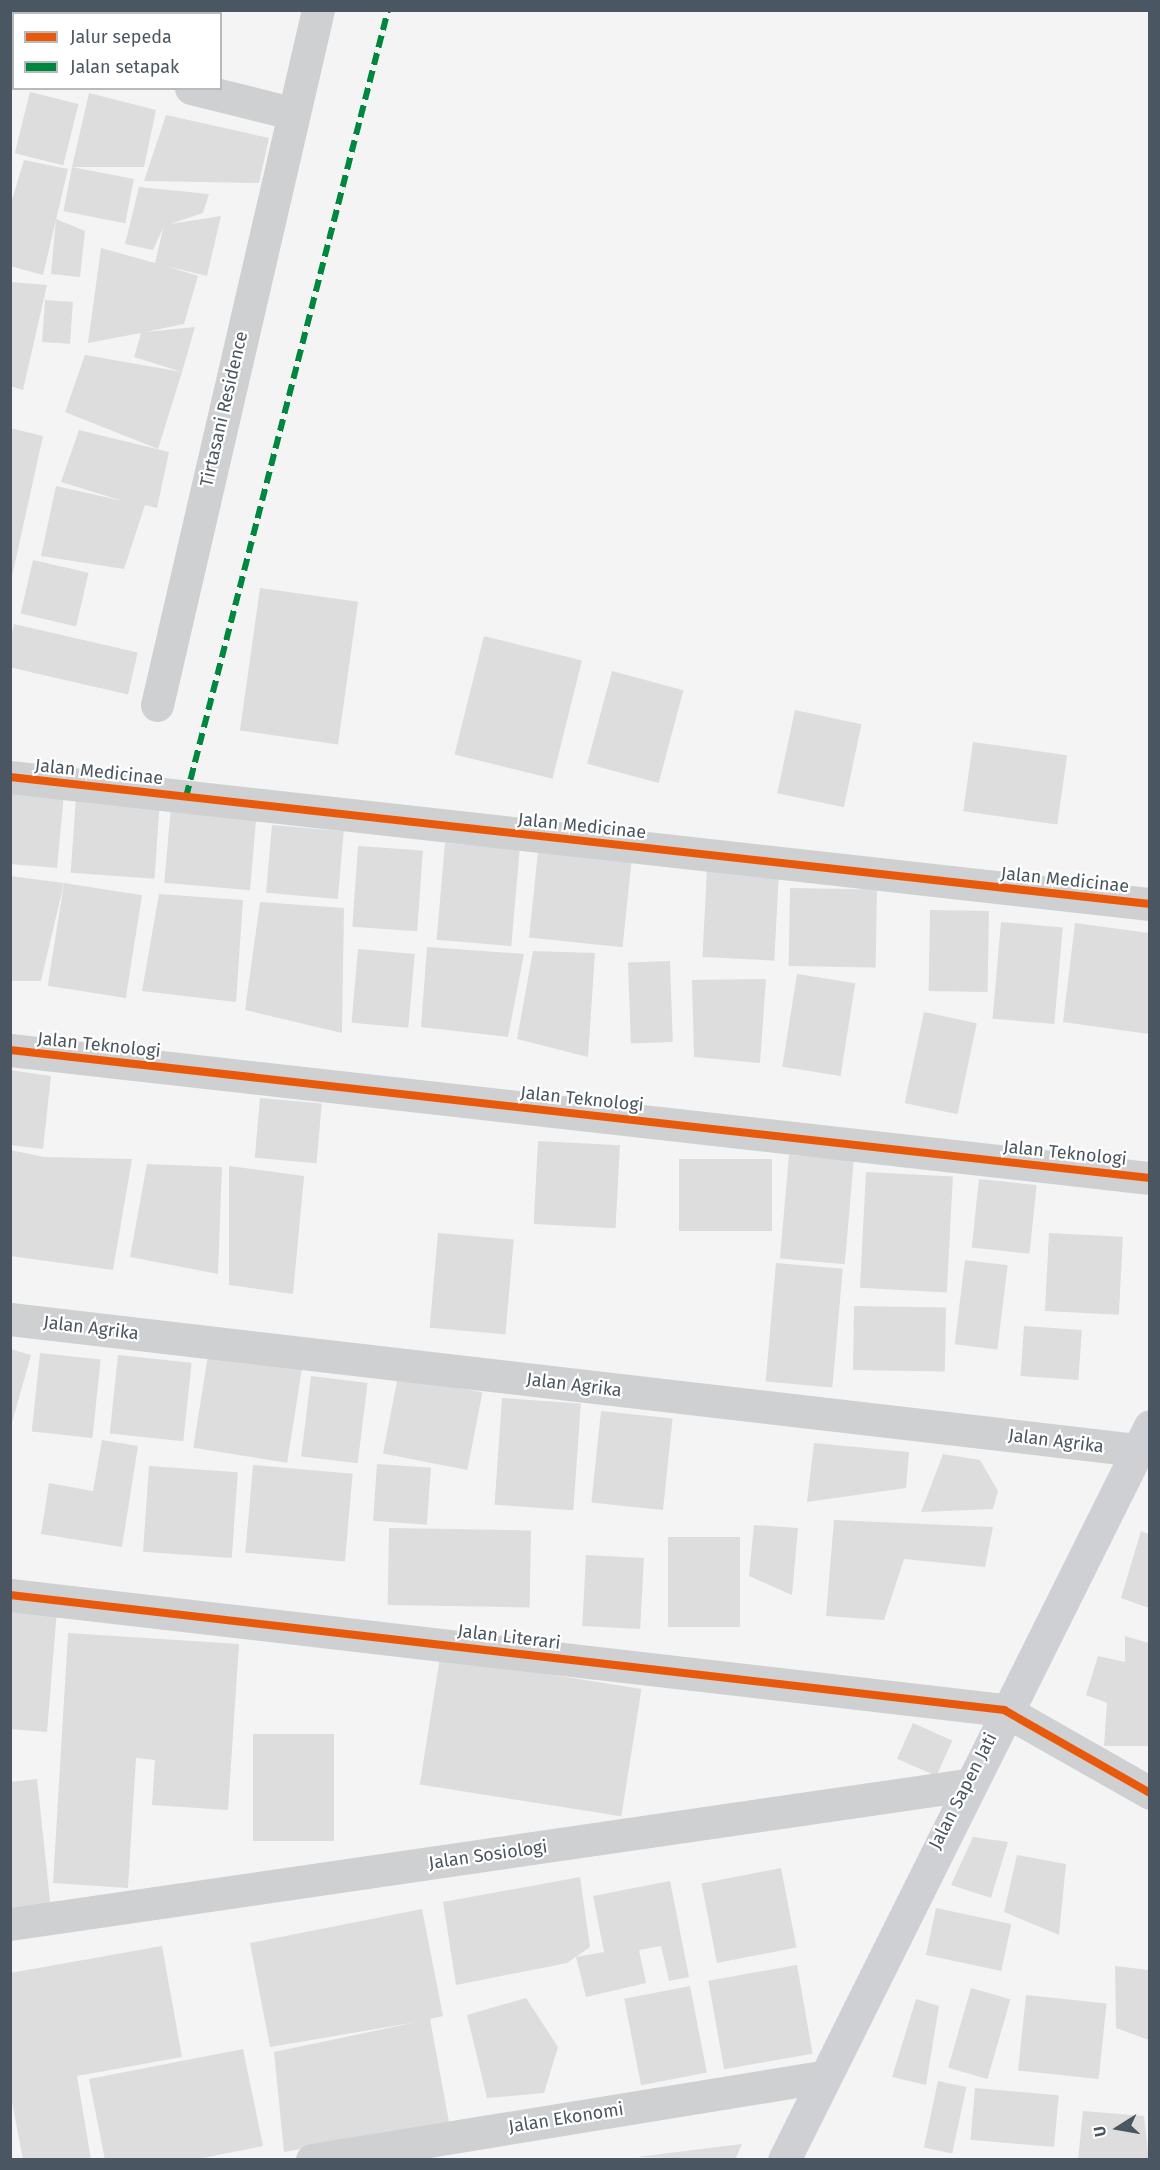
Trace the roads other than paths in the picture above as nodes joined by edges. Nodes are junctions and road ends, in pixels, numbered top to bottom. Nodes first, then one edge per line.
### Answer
1 (318, 10) edge
2 (199, 90) edge
3 (291, 113) junction
4 (157, 705) dead end
5 (10, 777) edge
6 (1149, 904) edge
7 (10, 1050) edge
8 (1149, 1178) edge
9 (10, 1319) edge
10 (1143, 1438) edge
11 (10, 1595) edge
12 (1004, 1710) junction
13 (966, 1785) junction
14 (1149, 1793) edge
15 (10, 1924) edge
16 (821, 2078) junction
17 (312, 2160) edge
18 (784, 2160) edge

1 - 3 street, Tirtasani Residence
2 - 3 street
3 - 4 street, Tirtasani Residence
5 - 6 street, Jalan Medicinae
7 - 8 street, Jalan Teknologi
9 - 10 street, Jalan Agrika
10 - 12 street, Jalan Sapen Jati
11 - 12 street, Jalan Literari
12 - 13 street, Jalan Sapen Jati
12 - 14 street
13 - 15 street, Jalan Sosiologi
13 - 16 street, Jalan Sapen Jati
16 - 17 street, Jalan Ekonomi
16 - 18 street, Jalan Sapen Jati

